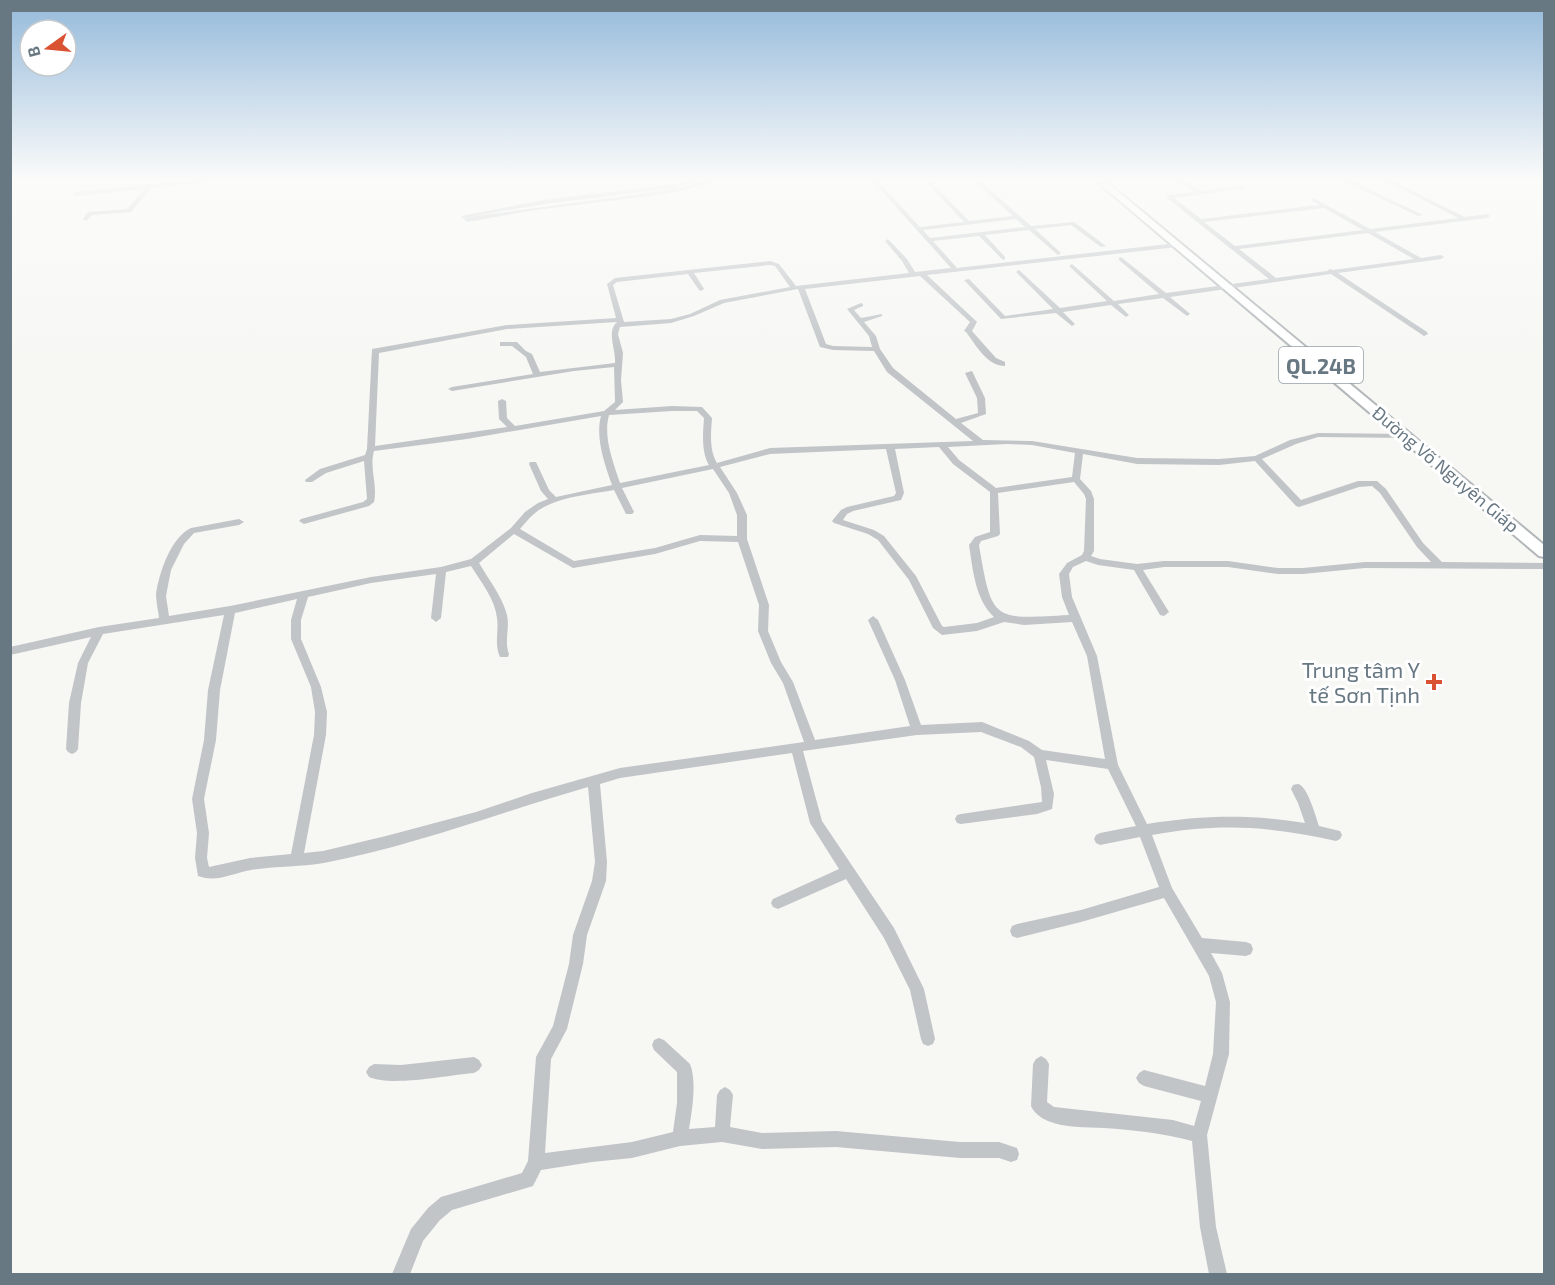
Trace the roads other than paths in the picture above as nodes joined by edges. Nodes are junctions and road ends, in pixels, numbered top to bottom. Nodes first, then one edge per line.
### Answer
1 (937, 239) edge
2 (985, 239) edge
3 (1042, 239) edge
4 (1093, 239) edge
5 (1170, 239) edge
6 (1223, 239) edge
7 (1307, 239) edge
8 (1384, 239) edge
9 (930, 240) joint
10 (888, 241) dead end
11 (1177, 245) junction
12 (1102, 246) dead end
13 (1235, 248) junction
14 (1058, 253) dead end
15 (1441, 257) dead end
16 (1003, 258) dead end
17 (1121, 259) dead end
18 (1420, 260) junction
19 (1072, 266) dead end
20 (956, 270) junction
21 (1330, 271) junction
22 (690, 272) junction
23 (1019, 272) dead end
24 (913, 274) junction
25 (922, 274) junction
26 (1273, 279) junction
27 (967, 280) dead end
28 (1226, 285) junction
29 (798, 288) junction
30 (701, 289) dead end
31 (1164, 294) junction
32 (1112, 302) junction
33 (861, 305) dead end
34 (1057, 310) junction
35 (1187, 314) dead end
36 (880, 315) dead end
37 (1126, 315) dead end
38 (860, 321) junction
39 (620, 322) junction
40 (1072, 324) dead end
41 (1424, 334) dead end
42 (502, 344) dead end
43 (876, 349) junction
44 (1002, 364) dead end
45 (616, 365) junction
46 (969, 374) dead end
47 (537, 375) junction
48 (452, 389) dead end
49 (502, 401) dead end
50 (605, 415) junction
51 (956, 422) junction
52 (513, 428) junction
53 (1406, 436) junction
54 (981, 443) junction
55 (942, 445) junction
56 (890, 446) junction
57 (1079, 452) junction
58 (369, 453) junction
59 (1257, 458) junction
60 (534, 464) dead end
61 (715, 466) junction
62 (1076, 479) junction
63 (309, 480) dead end
64 (618, 487) junction
65 (994, 491) junction
66 (554, 501) junction
67 (629, 512) dead end
68 (304, 521) dead end
69 (239, 522) dead end
70 (514, 530) junction
71 (742, 539) junction
72 (1545, 552) edge
73 (1086, 557) junction
74 (474, 562) junction
75 (1438, 564) junction
76 (1545, 566) edge
77 (1137, 567) junction
78 (441, 570) junction
79 (304, 594) junction
80 (230, 610) junction
81 (1164, 612) dead end
82 (436, 618) dead end
83 (1074, 618) junction
84 (1000, 619) junction
85 (164, 620) junction
86 (873, 620) dead end
87 (99, 631) junction
88 (10, 651) edge
89 (504, 654) dead end
90 (917, 730) junction
91 (811, 744) junction
92 (72, 749) dead end
93 (797, 749) junction
94 (1039, 754) junction
95 (1112, 765) junction
96 (594, 782) junction
97 (1297, 789) dead end
98 (961, 819) dead end
99 (1144, 830) junction
100 (1314, 830) junction
101 (1336, 835) dead end
102 (1100, 839) dead end
103 (296, 860) junction
104 (849, 872) junction
105 (1167, 891) junction
106 (778, 903) dead end
107 (1017, 931) dead end
108 (1200, 945) junction
109 (1246, 950) dead end
110 (928, 1039) dead end
111 (659, 1045) dead end
112 (1041, 1064) dead end
113 (474, 1065) dead end
114 (374, 1072) dead end
115 (1144, 1078) dead end
116 (725, 1095) dead end
117 (1209, 1095) junction
118 (722, 1134) junction
119 (1199, 1135) junction
120 (680, 1138) junction
121 (1011, 1154) dead end
122 (536, 1163) junction
123 (401, 1275) edge
124 (1218, 1275) edge

1 - 9 street
2 - 16 street
3 - 14 street
4 - 12 street
5 - 11 main road, Đường Võ Nguyên Giáp / QL.24B
6 - 13 street
7 - 13 street
8 - 18 street
9 - 20 street
10 - 24 street
11 - 20 street
11 - 28 main road, Đường Võ Nguyên Giáp / QL.24B
13 - 26 street
15 - 18 street
17 - 31 street
18 - 21 street
19 - 32 street
20 - 25 street
21 - 26 street
21 - 41 street
22 - 29 street
22 - 30 street
22 - 39 street
23 - 34 street
24 - 25 street
24 - 29 street
25 - 44 street
26 - 28 street
27 - 34 street
28 - 31 street
28 - 53 main road, Đường Võ Nguyên Giáp / QL.24B
29 - 39 street
29 - 43 street
31 - 32 street
31 - 35 street
32 - 34 street
32 - 37 street
33 - 38 street
34 - 40 street
36 - 38 street
38 - 43 street
39 - 45 street
39 - 58 street
42 - 47 street
43 - 51 street
45 - 47 street
45 - 50 street
46 - 51 street
47 - 48 street
49 - 52 street
50 - 52 street
50 - 61 street
50 - 64 street
51 - 54 street
52 - 58 street
53 - 59 street
53 - 72 main road, Đường Võ Nguyên Giáp / QL.24B
54 - 55 street
54 - 57 street
55 - 56 street
55 - 65 street
56 - 61 street
56 - 84 street
57 - 59 street
57 - 62 street
58 - 63 street
58 - 68 street
59 - 75 street
60 - 66 street
61 - 64 street
61 - 71 street
62 - 65 street
62 - 73 street
64 - 66 street
64 - 67 street
65 - 84 street
66 - 70 street
69 - 85 street
70 - 71 street
70 - 74 street
71 - 91 street
73 - 77 street
73 - 83 street
74 - 78 street
74 - 89 street
75 - 76 street
75 - 77 street
77 - 81 street
78 - 79 street
78 - 82 street
79 - 80 street
79 - 103 street
80 - 85 street
80 - 103 street
83 - 84 street
83 - 95 street
85 - 87 street
86 - 90 street
87 - 88 street
87 - 92 street
90 - 91 street
90 - 94 street
91 - 93 street
93 - 96 street
93 - 104 street
94 - 95 street
94 - 98 street
95 - 99 street
96 - 103 street
96 - 122 street
97 - 100 street
99 - 100 street
99 - 102 street
99 - 105 street
100 - 101 street
104 - 106 street
104 - 110 street
105 - 107 street
105 - 108 street
108 - 109 street
108 - 117 street
111 - 120 street
112 - 119 street
113 - 114 street
115 - 117 street
116 - 118 street
117 - 119 street
118 - 120 street
118 - 121 street
119 - 124 street
120 - 122 street
122 - 123 street

